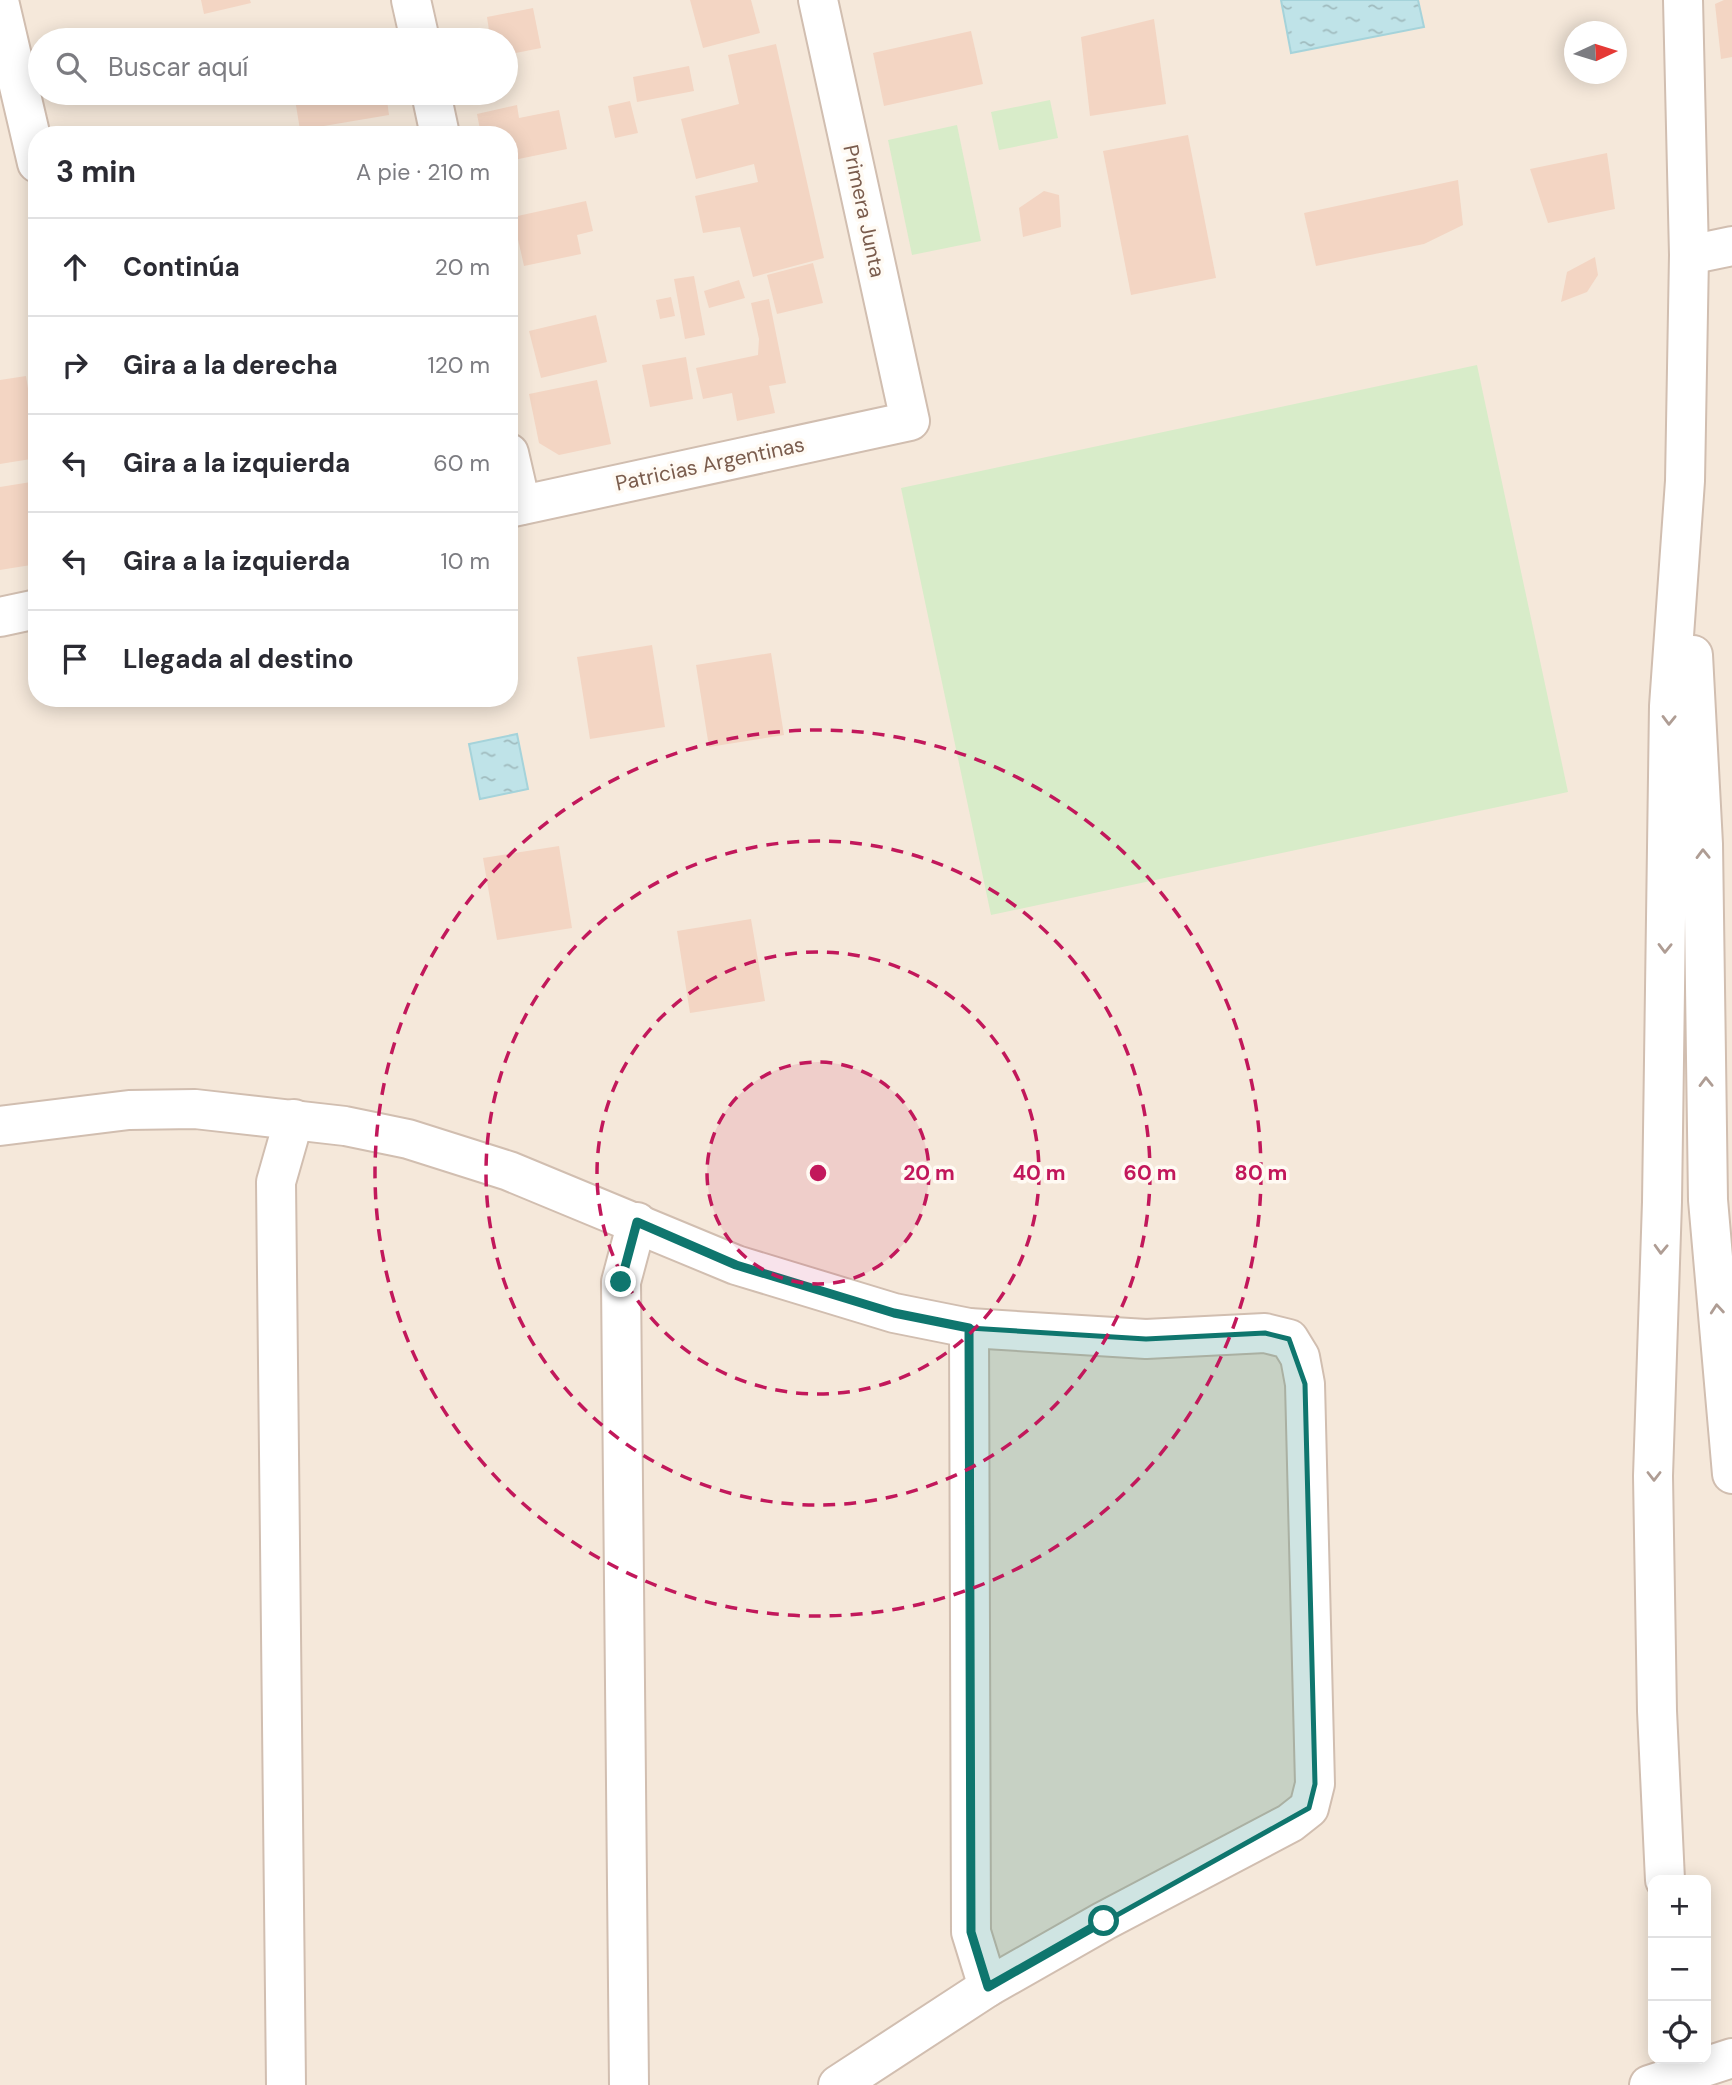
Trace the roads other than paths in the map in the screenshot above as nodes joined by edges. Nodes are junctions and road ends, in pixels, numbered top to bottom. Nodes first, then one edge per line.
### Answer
1 (411, 0) edge
2 (818, 0) edge
3 (1683, 0) edge
4 (0, 5) edge
5 (417, 28) edge
6 (434, 105) edge
7 (28, 126) edge
8 (438, 126) edge
9 (1732, 246) edge
10 (1689, 255) junction
11 (910, 421) joint
12 (1685, 481) junction
13 (518, 505) edge
14 (28, 611) edge
15 (0, 617) edge
16 (294, 1119) junction
17 (0, 1126) edge
18 (1720, 1199) edge
19 (1662, 1202) junction
20 (637, 1222) junction
21 (969, 1328) junction
22 (1732, 1474) edge
23 (1665, 1875) edge
24 (988, 1987) junction
25 (1732, 2057) edge
26 (1667, 2076) edge
27 (286, 2085) edge
28 (629, 2085) edge
29 (838, 2085) edge

1 - 5 street
2 - 11 street, Primera Junta
3 - 10 street
4 - 7 street
6 - 8 street
9 - 10 street
10 - 12 street
11 - 13 street, Patricias Argentinas
18 -> 12 street
12 -> 19 street
14 - 15 street
16 - 17 street
16 - 20 street
16 - 27 street
18 - 19 street
22 -> 18 street
19 -> 23 street
20 - 21 street
20 - 28 street
21 - 24 street
21 - 24 street
24 - 29 street
25 - 26 street

